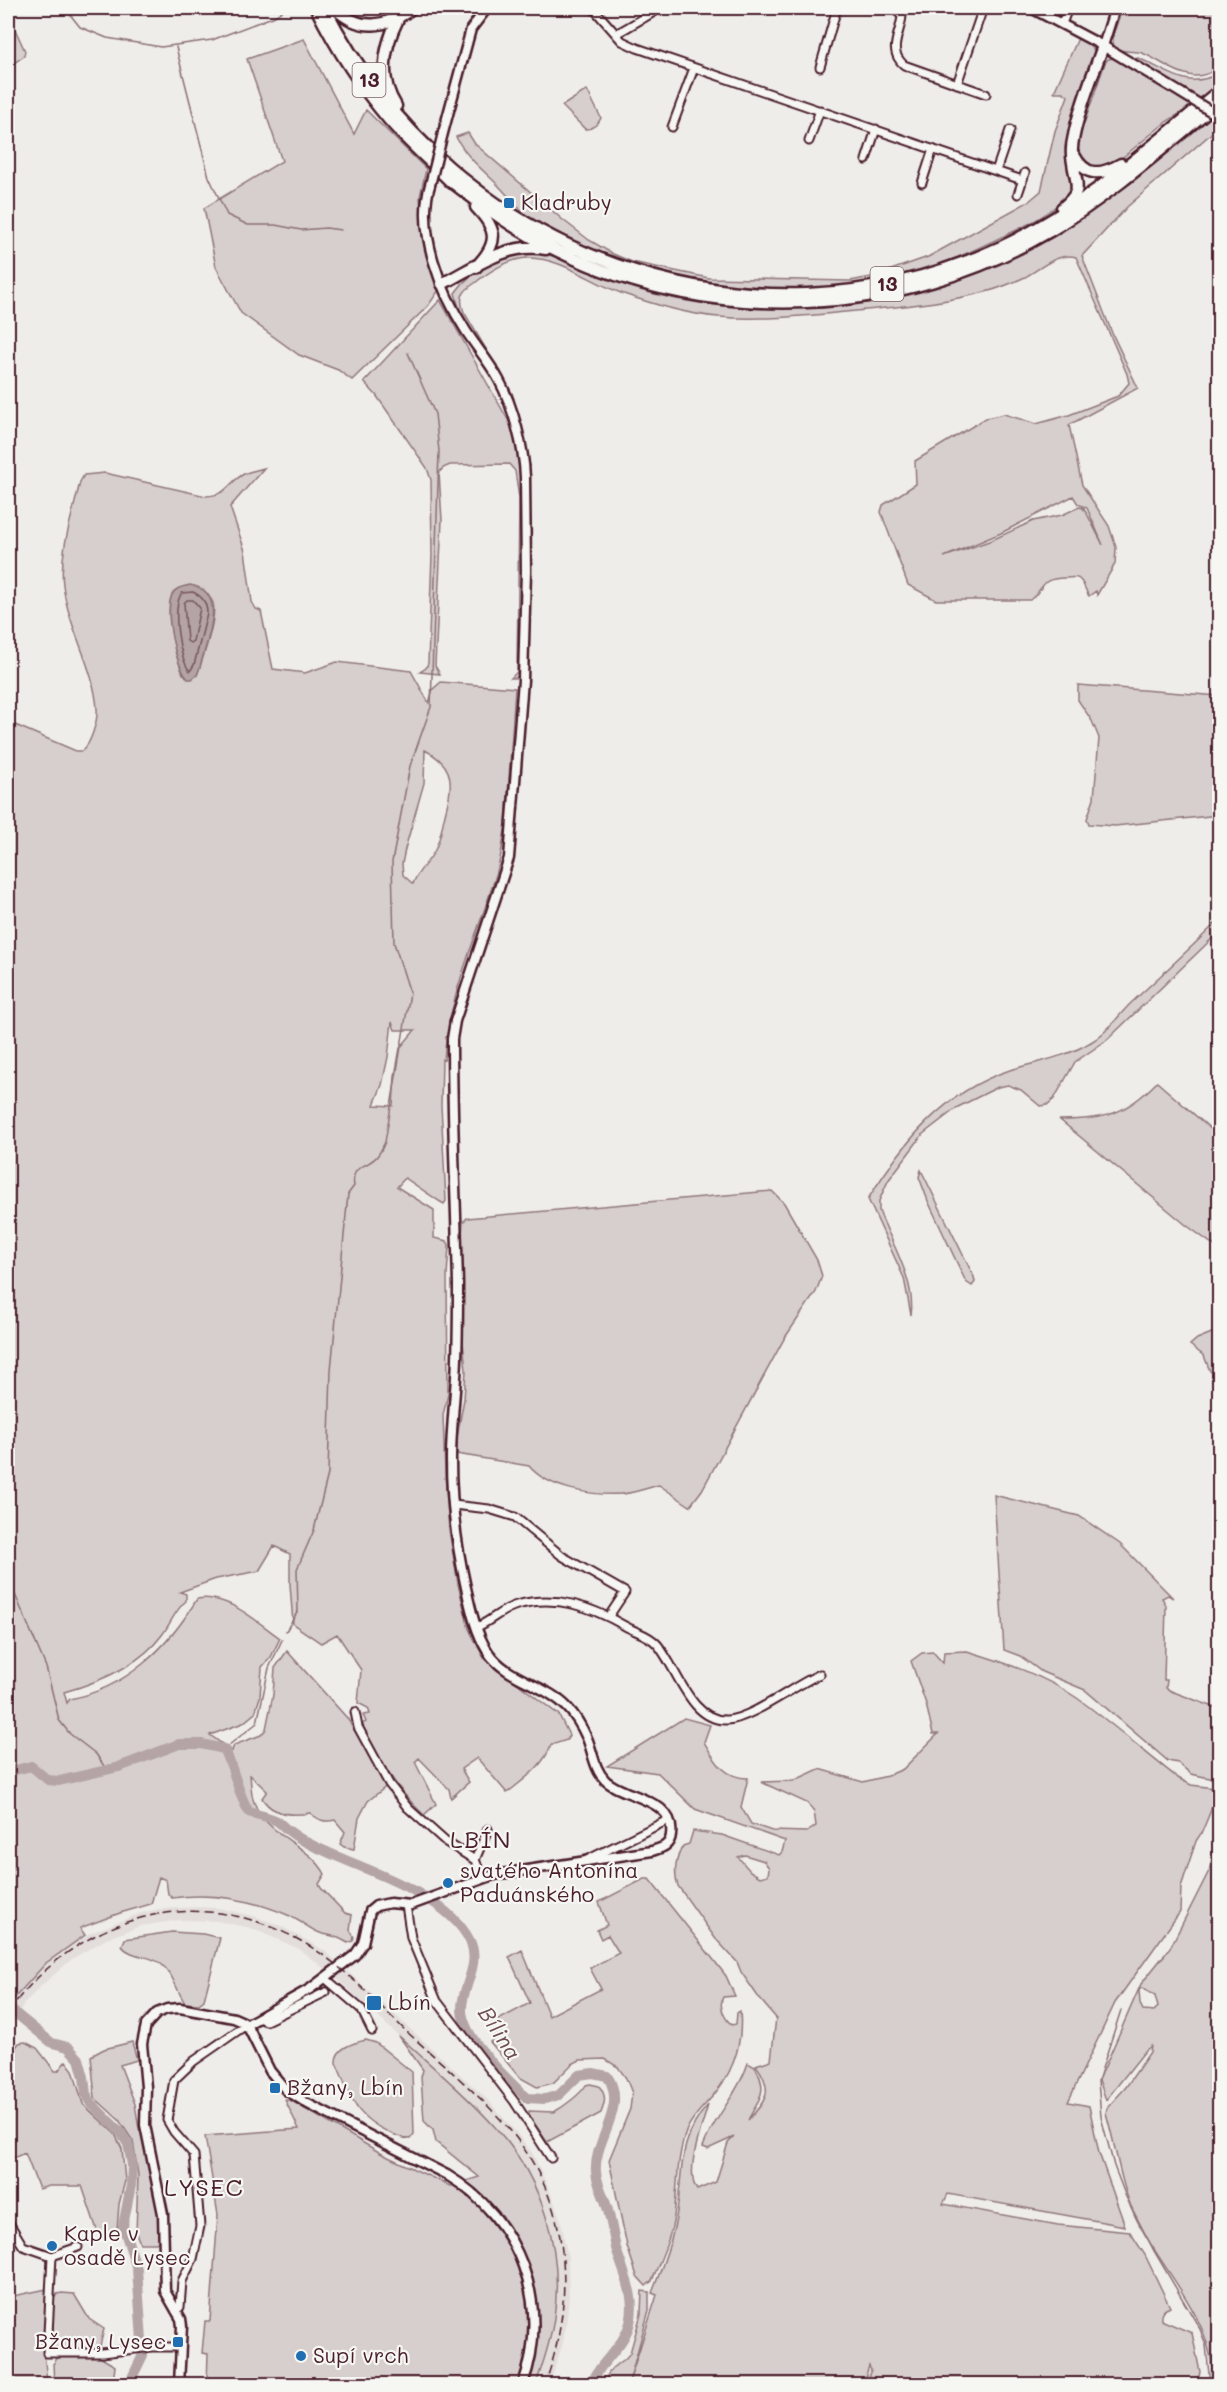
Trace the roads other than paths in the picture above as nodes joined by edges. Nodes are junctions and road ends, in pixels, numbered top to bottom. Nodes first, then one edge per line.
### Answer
1 (316, 8) edge
2 (325, 8) edge
3 (335, 8) edge
4 (412, 8) edge
5 (483, 8) edge
6 (593, 8) edge
7 (662, 8) edge
8 (837, 8) edge
9 (893, 8) edge
10 (983, 8) edge
11 (1031, 8) edge
12 (1068, 8) edge
13 (1114, 8) edge
14 (398, 19) junction
15 (1062, 24) junction
16 (616, 34) junction
17 (1103, 46) junction
18 (820, 67) dead end
19 (694, 68) junction
20 (957, 84) junction
21 (1220, 90) edge
22 (986, 94) dead end
23 (1220, 101) edge
24 (820, 110) junction
25 (1191, 113) junction
26 (1220, 117) edge
27 (672, 127) dead end
28 (876, 129) junction
29 (1010, 130) dead end
30 (809, 141) dead end
31 (933, 149) junction
32 (1072, 151) junction
33 (866, 160) dead end
34 (996, 171) junction
35 (450, 174) junction
36 (922, 183) dead end
37 (1018, 194) dead end
38 (558, 251) junction
39 (957, 265) junction
40 (476, 267) junction
41 (442, 284) junction
42 (453, 1506) junction
43 (609, 1616) junction
44 (477, 1627) junction
45 (820, 1674) dead end
46 (355, 1712) dead end
47 (668, 1820) junction
48 (488, 1829) dead end
49 (475, 1860) junction
50 (585, 1862) junction
51 (483, 1878) junction
52 (406, 1905) junction
53 (325, 1978) junction
54 (326, 1992) dead end
55 (258, 2019) junction
56 (246, 2025) junction
57 (372, 2031) dead end
58 (551, 2158) dead end
59 (8, 2221) edge
60 (78, 2247) dead end
61 (52, 2256) junction
62 (176, 2311) junction
63 (180, 2347) junction
64 (179, 2385) edge
65 (523, 2385) edge

1 - 35 highway, 13
2 - 35 highway, 13
3 - 14 highway
4 - 14 highway
5 - 41 street, bridge
6 - 16 street
7 - 16 street
8 - 18 street
9 - 20 street
10 - 20 street
11 - 15 street
12 - 15 street
13 - 17 street
14 - 35 highway
15 - 17 street
16 - 19 street
17 - 26 street, bridge
17 - 32 highway
19 - 24 street
19 - 27 street
20 - 22 street
21 - 25 highway, 13
23 - 38 highway, 13
24 - 28 street
24 - 30 street
25 - 32 highway
25 - 39 highway, 13
28 - 31 street
28 - 33 street
29 - 34 street
31 - 34 street
31 - 36 street
32 - 39 highway
34 - 37 street
35 - 38 highway, 13
35 - 39 highway, 13
35 - 40 highway
38 - 40 highway
40 - 41 highway
41 - 42 street
42 - 43 street
42 - 44 street
43 - 44 street
43 - 45 street
44 - 47 street
46 - 49 street
47 - 50 street
47 - 50 street
48 - 49 street
49 - 51 street
50 - 51 street
51 - 52 street
52 - 53 street
52 - 58 street
53 - 55 street
53 - 57 street
54 - 55 street
55 - 56 street
56 - 62 street
56 - 62 street
56 - 65 street
59 - 61 street
60 - 61 street
61 - 63 street
62 - 63 street
63 - 64 street

